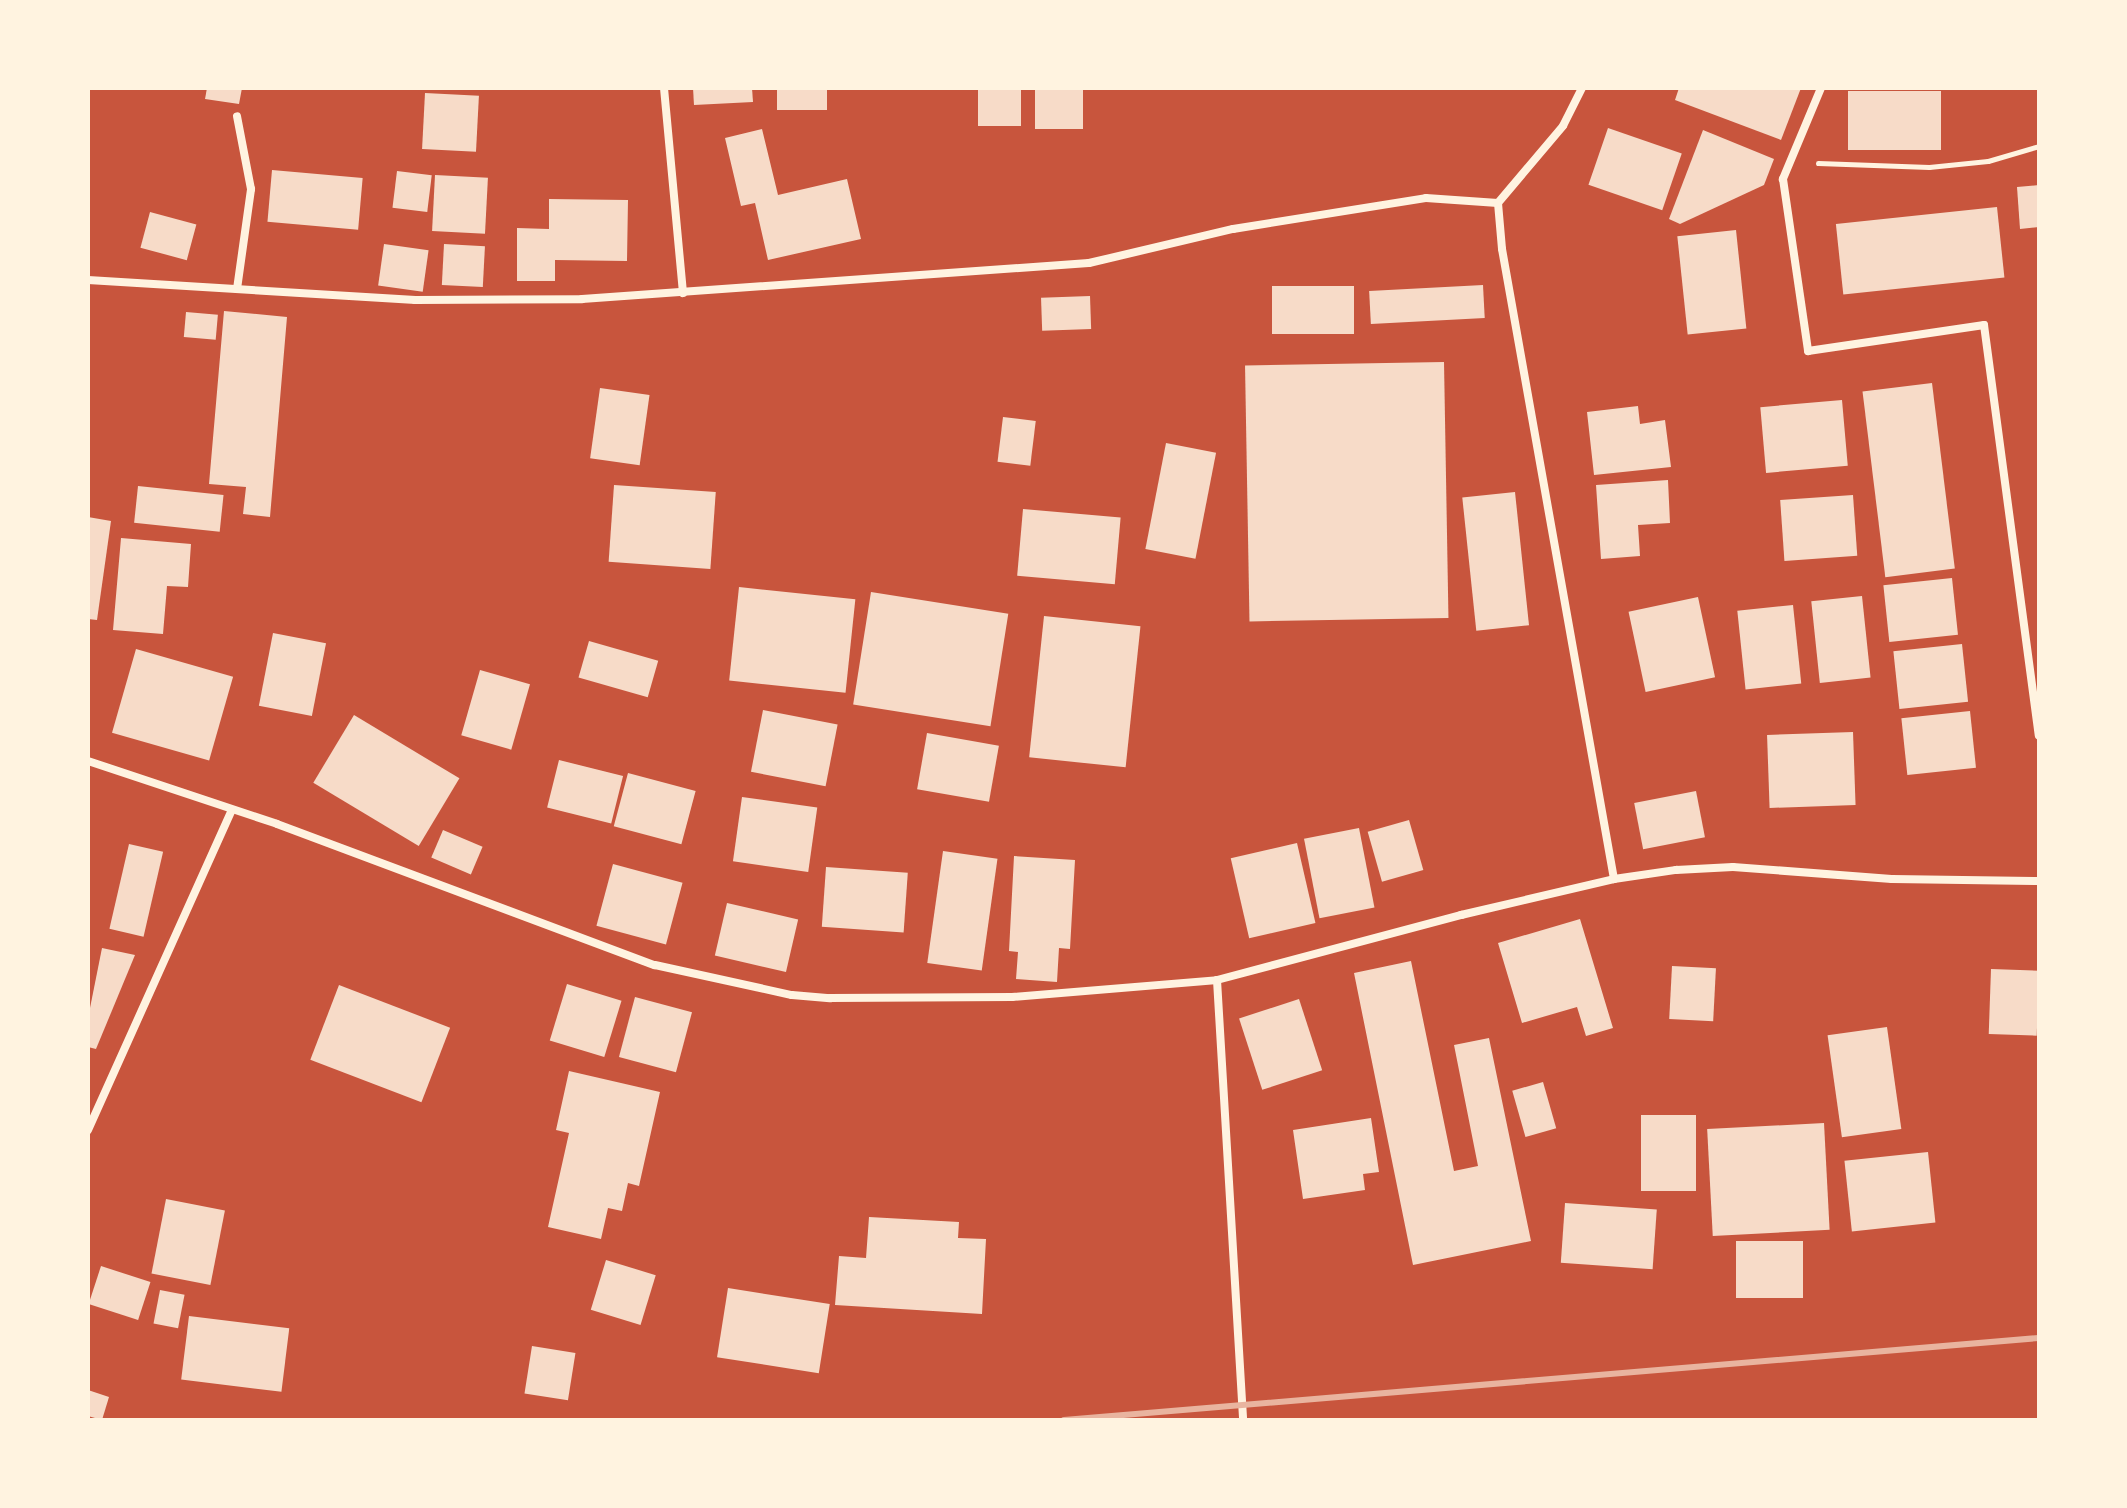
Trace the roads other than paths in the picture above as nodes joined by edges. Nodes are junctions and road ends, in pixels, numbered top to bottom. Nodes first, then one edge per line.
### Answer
1 (664, 88) edge
2 (1582, 88) edge
3 (1821, 88) edge
4 (237, 116) dead end
5 (1498, 203) junction
6 (88, 280) edge
7 (237, 289) junction
8 (683, 293) junction
9 (2039, 735) edge
10 (88, 761) edge
11 (232, 810) junction
12 (1614, 879) junction
13 (2039, 881) edge
14 (1217, 980) junction
15 (88, 1130) edge
16 (1243, 1420) edge

1 - 8 street
2 - 5 street
3 - 9 street
4 - 7 street
5 - 8 street
5 - 12 street
6 - 7 street
7 - 8 street
10 - 11 street
11 - 14 street
11 - 15 street
12 - 13 street
12 - 14 street
14 - 16 street

